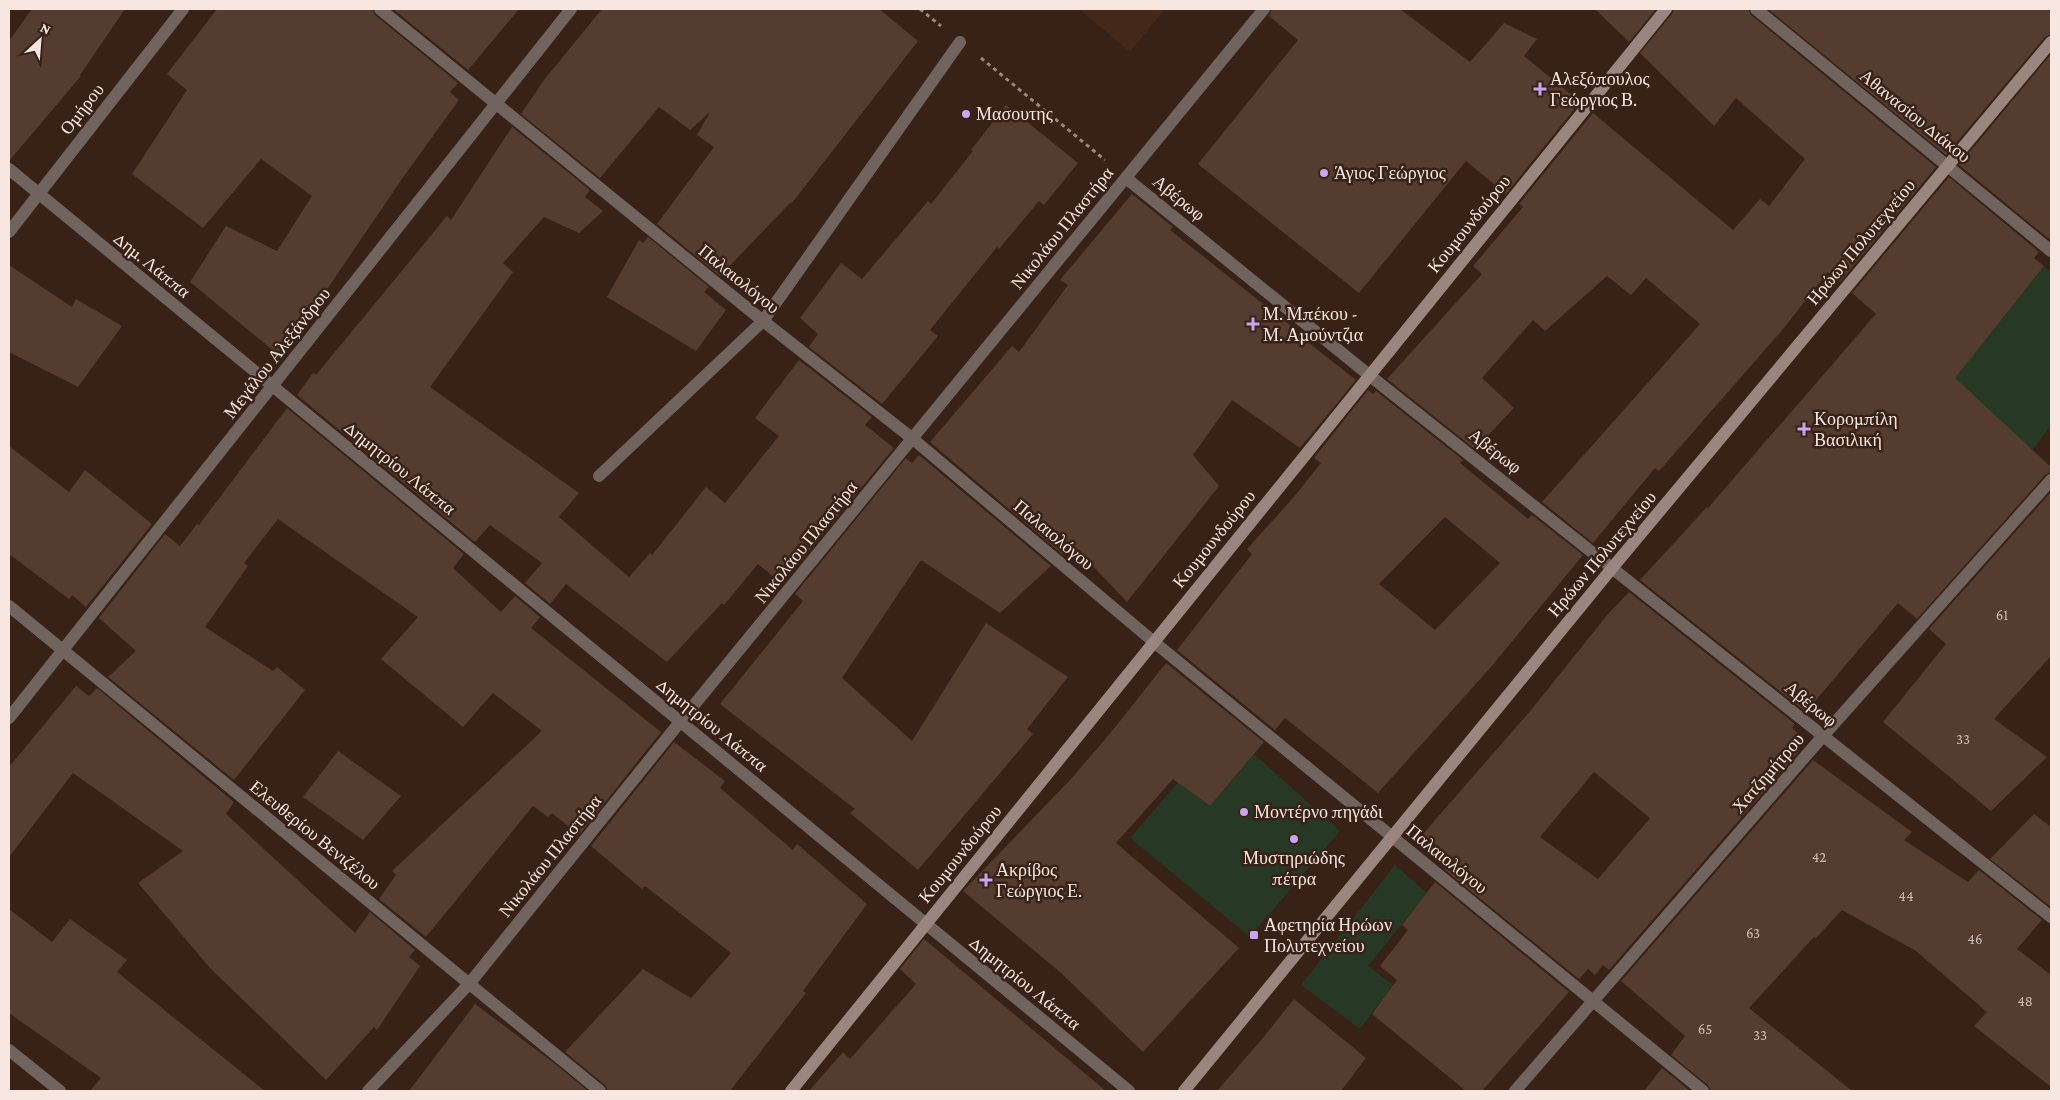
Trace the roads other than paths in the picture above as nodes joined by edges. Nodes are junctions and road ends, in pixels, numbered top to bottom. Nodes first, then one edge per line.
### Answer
1 (183, 9) edge
2 (380, 9) edge
3 (571, 9) edge
4 (1264, 9) edge
5 (1666, 9) edge
6 (1756, 9) edge
7 (960, 42) road end
8 (2051, 42) edge
9 (496, 104) junction
10 (1948, 166) junction
11 (9, 170) edge
12 (1126, 178) junction
13 (38, 194) junction
14 (9, 232) edge
15 (2051, 251) edge
16 (763, 321) junction
17 (1369, 375) junction
18 (273, 387) junction
19 (913, 439) junction
20 (599, 476) dead end
21 (2051, 480) edge
22 (1613, 567) junction
23 (9, 606) edge
24 (1154, 642) junction
25 (62, 650) junction
26 (9, 718) edge
27 (680, 722) junction
28 (1823, 736) junction
29 (1393, 838) junction
30 (2051, 917) edge
31 (926, 924) junction
32 (469, 984) junction
33 (1592, 1000) junction
34 (9, 1050) edge
35 (60, 1091) edge
36 (368, 1091) edge
37 (600, 1091) edge
38 (791, 1091) edge
39 (1129, 1091) edge
40 (1184, 1091) edge
41 (1515, 1091) edge
42 (1703, 1091) edge

1 - 13 street, Ομήρου
2 - 9 street, Παλαιολόγου
3 - 9 street, Μεγάλου Αλεξάνδρου
4 - 12 street, Νικολάου Πλαστήρα
5 - 17 main road, Κουμουνδούρου
6 - 10 street, Αθανασίου Διάκου
7 - 16 street
8 - 10 main road, Ηρώων Πολυτεχνείου
9 - 16 street, Παλαιολόγου
9 - 18 street, Μεγάλου Αλεξάνδρου
10 - 15 street, Αθανασίου Διάκου
10 - 22 main road, Ηρώων Πολυτεχνείου
11 - 13 street, Δημ. Λάππα
12 - 17 street, Αβέρωφ
12 - 19 street, Νικολάου Πλαστήρα
13 - 14 street, Ομήρου
13 - 18 street, Δημ. Λάππα
16 - 19 street, Παλαιολόγου
16 - 20 street
17 - 22 street, Αβέρωφ
17 - 24 main road, Κουμουνδούρου
18 - 25 street, Μεγάλου Αλεξάνδρου
18 - 27 street, Δημητρίου Λάππα
19 - 24 street, Παλαιολόγου
19 - 27 street, Νικολάου Πλαστήρα
21 - 28 street, Χατζημήτρου
22 - 28 street, Αβέρωφ
22 - 29 main road, Ηρώων Πολυτεχνείου
23 - 25 street, Ελευθερίου Βενιζέλου
24 - 29 street, Παλαιολόγου
24 - 31 main road, Κουμουνδούρου
25 - 26 street, Μεγάλου Αλεξάνδρου
25 - 32 street, Ελευθερίου Βενιζέλου
27 - 31 street, Δημητρίου Λάππα
27 - 32 street, Νικολάου Πλαστήρα
28 - 30 street, Αβέρωφ
28 - 33 street, Χατζημήτρου
29 - 33 street, Παλαιολόγου
29 - 40 main road, Ηρώων Πολυτεχνείου
31 - 38 main road, Κουμουνδούρου
31 - 39 street, Δημητρίου Λάππα
32 - 36 street, Νικολάου Πλαστήρα
32 - 37 street, Ελευθερίου Βενιζέλου
33 - 41 street, Χατζημήτρου
33 - 42 street, Παλαιολόγου
34 - 35 street

